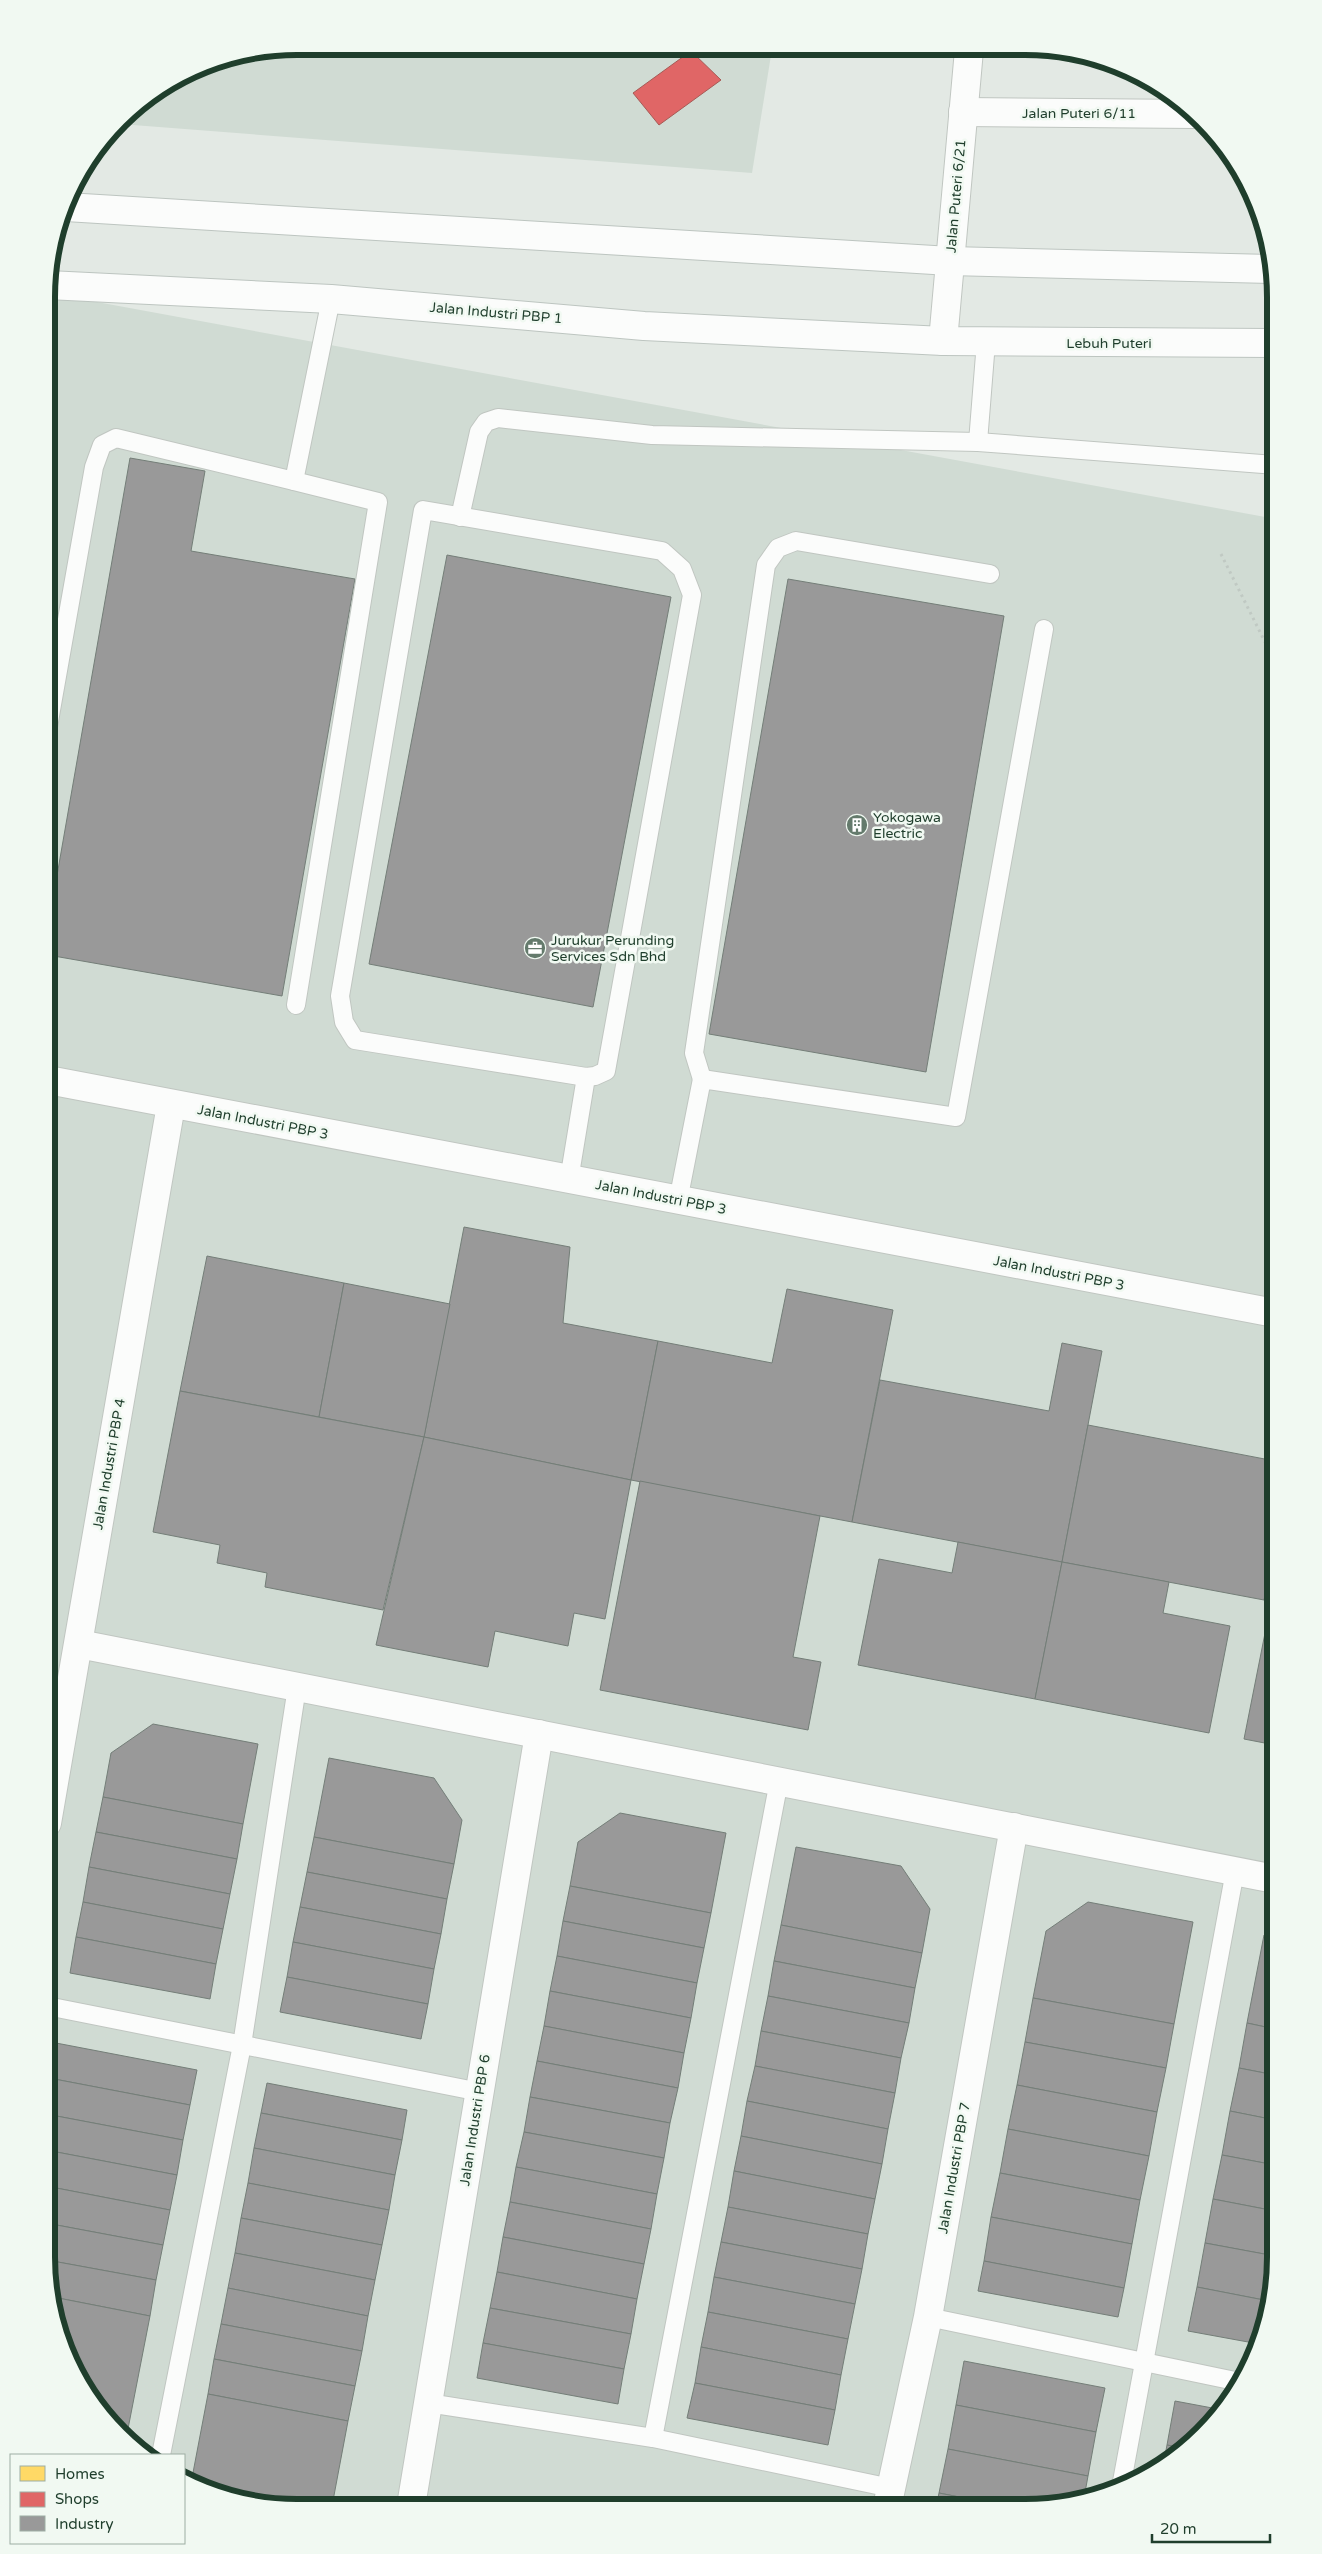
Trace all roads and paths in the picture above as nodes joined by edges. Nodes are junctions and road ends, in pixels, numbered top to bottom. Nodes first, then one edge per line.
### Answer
1 (969, 55) edge
2 (963, 112) junction
3 (1183, 114) edge
4 (72, 207) edge
5 (950, 262) junction
6 (1265, 269) edge
7 (56, 285) edge
8 (331, 299) junction
9 (943, 341) junction
10 (986, 342) junction
11 (1267, 343) edge
12 (978, 442) junction
13 (1267, 464) edge
14 (294, 481) junction
15 (460, 516) junction
16 (1221, 554) dead end
17 (990, 574) dead end
18 (1044, 630) dead end
19 (1267, 646) edge
20 (55, 687) edge
21 (296, 1005) dead end
22 (586, 1077) junction
23 (702, 1078) junction
24 (55, 1081) edge
25 (171, 1104) junction
26 (569, 1180) junction
27 (678, 1200) junction
28 (1267, 1311) edge
29 (79, 1644) junction
30 (297, 1687) junction
31 (539, 1734) junction
32 (55, 1778) edge
33 (779, 1781) junction
34 (1014, 1828) junction
35 (1236, 1871) junction
36 (1267, 1877) edge
37 (55, 2008) edge
38 (242, 2045) junction
39 (480, 2092) junction
40 (928, 2318) junction
41 (1145, 2362) junction
42 (1233, 2381) edge
43 (428, 2403) junction
44 (653, 2438) junction
45 (162, 2454) edge
46 (1123, 2478) edge
47 (889, 2497) edge
48 (412, 2499) edge

1 - 2 street, Jalan Puteri 6/21
2 - 3 street, Jalan Puteri 6/11
2 - 5 street, Jalan Puteri 6/21
4 - 5 street
5 - 6 street
5 - 9 street, Jalan Puteri 6/21
7 - 8 street, Jalan Industri PBP 1
8 - 9 street, Jalan Industri PBP 1
8 - 14 lane
9 - 10 street, Lebuh Puteri
10 - 11 street, Lebuh Puteri
10 - 12 lane
12 - 13 lane
12 - 15 lane
14 - 20 lane
14 - 21 lane
15 - 22 lane
15 - 22 lane
16 - 19 path
17 - 23 lane
18 - 23 lane
22 - 26 lane
23 - 27 lane
24 - 25 street, Jalan Industri PBP 3
25 - 26 street, Jalan Industri PBP 3
25 - 29 street, Jalan Industri PBP 4
26 - 27 street, Jalan Industri PBP 3
27 - 28 street, Jalan Industri PBP 3
29 - 30 street
29 - 32 street, Jalan Industri PBP 4
30 - 31 street
30 - 38 lane
31 - 33 street
31 - 39 street, Jalan Industri PBP 6
33 - 34 street
33 - 44 lane
34 - 35 street
34 - 40 street, Jalan Industri PBP 7
35 - 36 street
35 - 41 lane
37 - 38 lane
38 - 39 lane
38 - 45 lane
39 - 43 street, Jalan Industri PBP 6
40 - 41 lane
40 - 47 street, Jalan Industri PBP 7
41 - 42 lane
41 - 46 lane
43 - 44 lane
43 - 48 street, Jalan Industri PBP 6
44 - 47 lane

